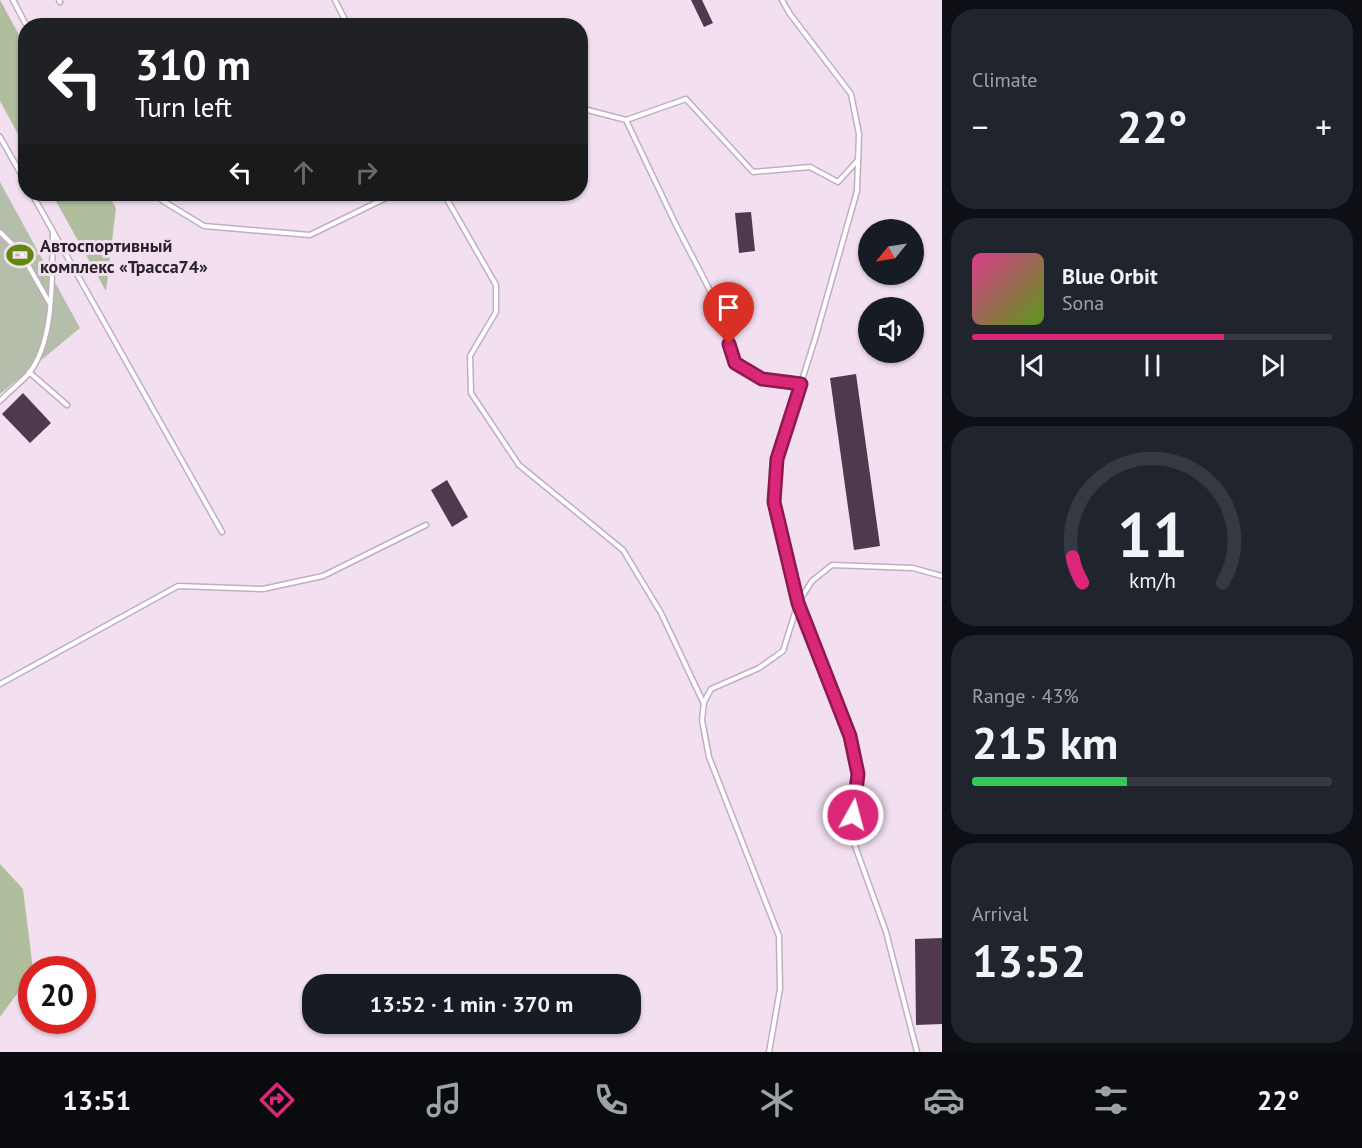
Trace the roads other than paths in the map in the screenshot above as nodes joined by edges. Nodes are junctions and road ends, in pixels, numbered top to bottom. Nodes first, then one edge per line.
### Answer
1 (14, 0) edge
2 (335, 0) edge
3 (782, 0) edge
4 (23, 18) edge
5 (344, 18) edge
6 (588, 110) edge
7 (626, 120) junction
8 (0, 137) edge
9 (858, 160) junction
10 (18, 169) edge
11 (36, 201) edge
12 (163, 201) edge
13 (380, 201) edge
14 (448, 201) edge
15 (0, 232) edge
16 (53, 232) junction
17 (50, 303) junction
18 (29, 372) junction
19 (801, 384) junction
20 (0, 401) edge
21 (67, 405) dead end
22 (426, 525) dead end
23 (222, 532) dead end
24 (942, 576) edge
25 (798, 603) junction
26 (0, 684) edge
27 (704, 702) junction
28 (769, 1052) edge
29 (917, 1052) edge

1 - 4 lane
2 - 5 lane
3 - 9 lane
6 - 7 lane
7 - 9 lane
7 - 19 lane
8 - 10 lane
9 - 19 lane
11 - 16 lane
12 - 13 lane
14 - 27 lane
15 - 17 lane
16 - 17 lane
16 - 23 lane
17 - 18 lane
18 - 20 lane
18 - 21 lane
19 - 25 lane
22 - 26 lane
24 - 25 lane
25 - 27 lane
25 - 29 lane
27 - 28 lane

